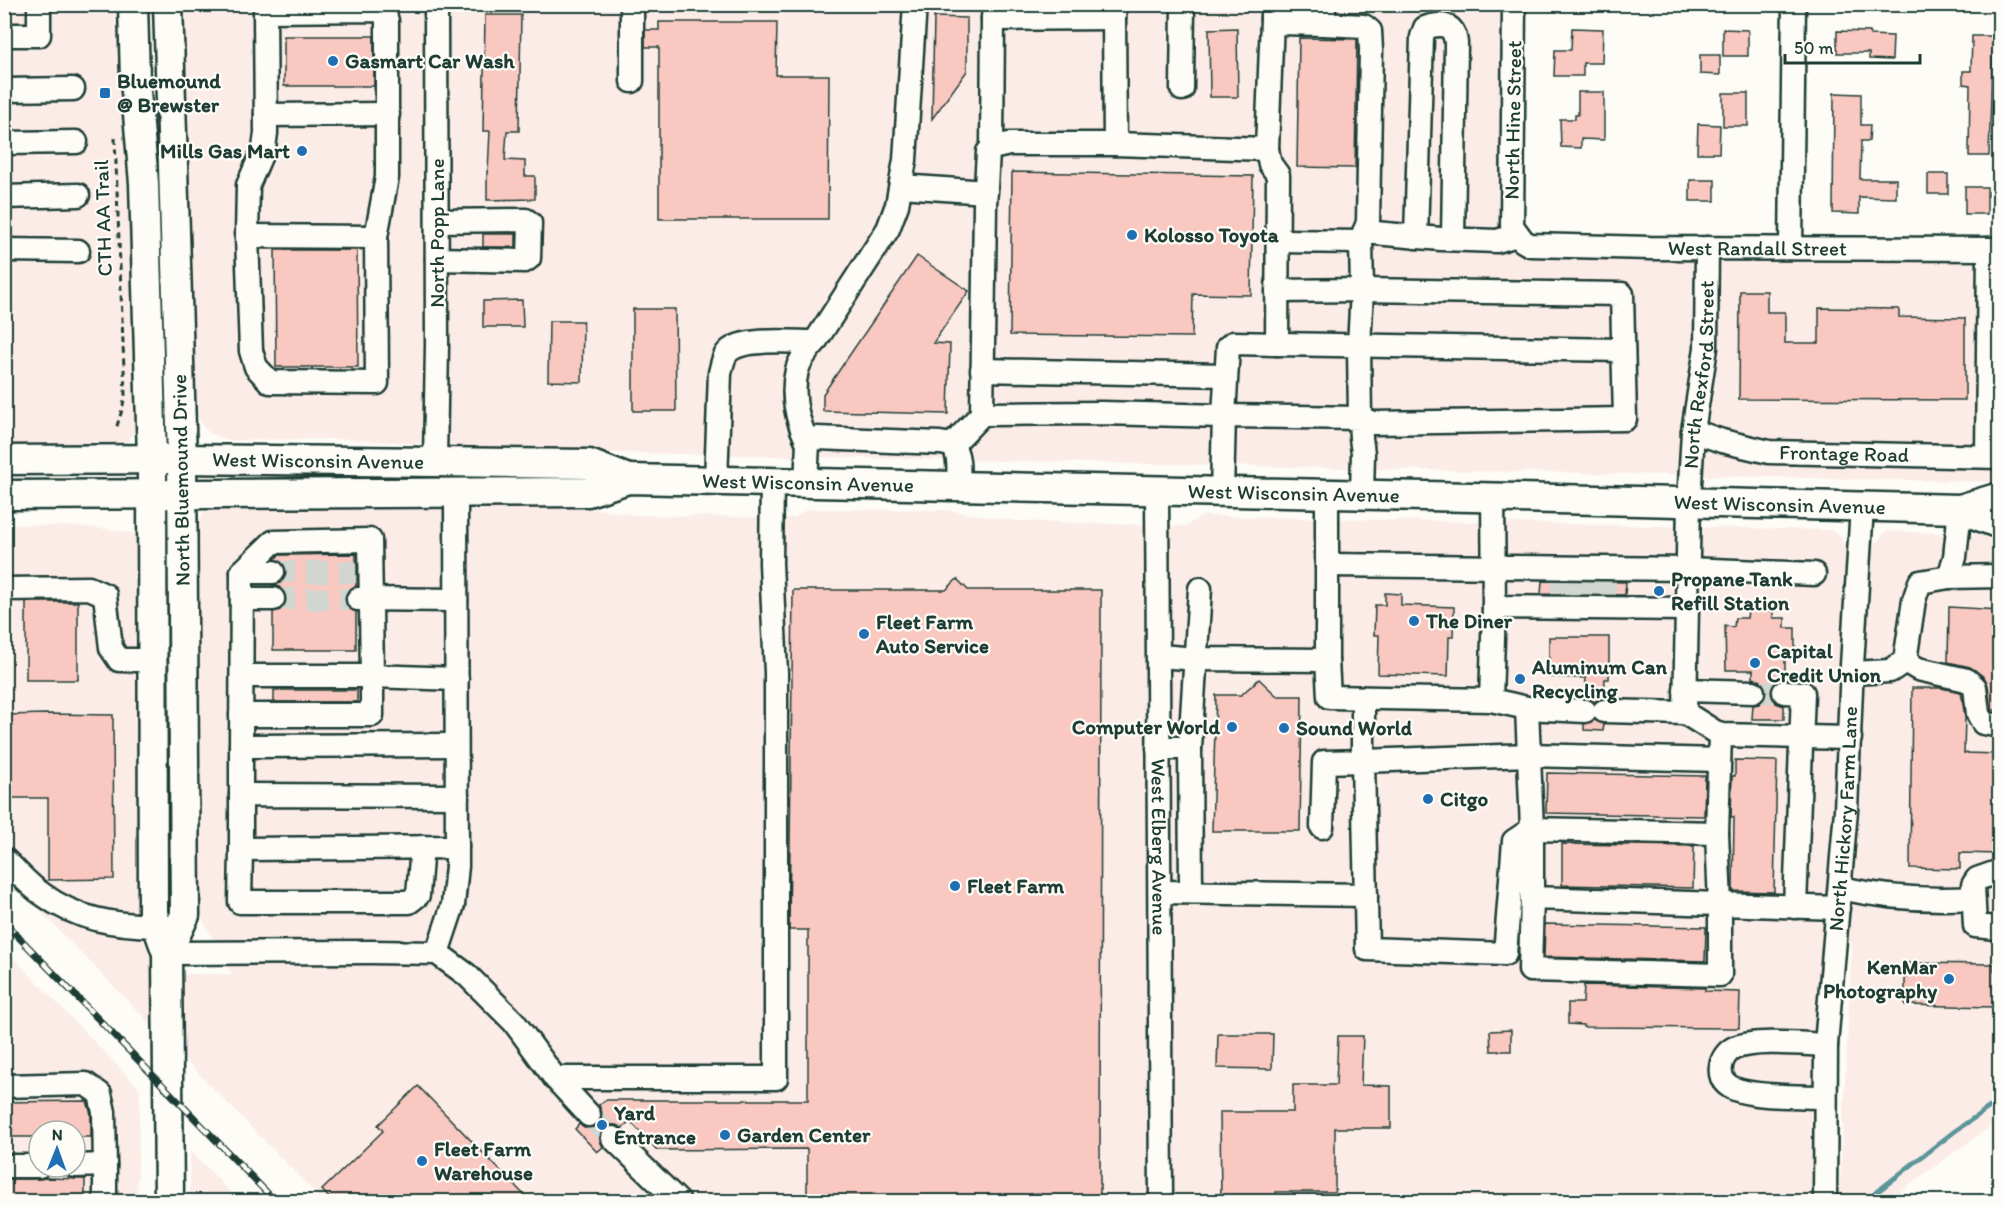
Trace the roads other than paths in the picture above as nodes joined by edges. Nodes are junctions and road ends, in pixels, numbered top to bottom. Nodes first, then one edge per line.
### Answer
1 (39, 4) edge
2 (133, 4) edge
3 (168, 4) edge
4 (436, 4) edge
5 (632, 4) edge
6 (915, 4) edge
7 (1183, 4) edge
8 (1514, 4) edge
9 (1794, 4) edge
10 (994, 11) edge
11 (1115, 11) edge
12 (1272, 12) edge
13 (1324, 14) edge
14 (4, 35) edge
15 (632, 81) dead end
16 (73, 89) dead end
17 (1182, 89) dead end
18 (4, 90) edge
19 (388, 114) junction
20 (266, 115) junction
21 (76, 142) dead end
22 (4, 143) edge
23 (1114, 144) junction
24 (992, 148) junction
25 (1267, 149) junction
26 (901, 186) junction
27 (986, 192) junction
28 (78, 195) dead end
29 (4, 197) edge
30 (437, 221) junction
31 (1517, 235) junction
32 (247, 237) junction
33 (376, 237) junction
34 (1363, 237) junction
35 (1416, 237) junction
36 (1453, 239) junction
37 (1278, 241) junction
38 (1791, 247) junction
39 (1707, 248) junction
40 (1994, 249) edge
41 (4, 250) edge
42 (78, 251) dead end
43 (437, 259) junction
44 (1362, 290) junction
45 (1277, 291) junction
46 (814, 342) junction
47 (1278, 344) junction
48 (1359, 346) junction
49 (1623, 350) junction
50 (982, 370) junction
51 (1225, 375) junction
52 (982, 414) junction
53 (1224, 416) junction
54 (1360, 418) junction
55 (1694, 431) junction
56 (808, 443) junction
57 (952, 445) junction
58 (1993, 456) edge
59 (152, 459) junction
60 (182, 459) junction
61 (4, 460) edge
62 (435, 461) junction
63 (628, 479) junction
64 (716, 481) junction
65 (772, 482) junction
66 (806, 483) junction
67 (958, 486) junction
68 (1157, 491) junction
69 (456, 492) junction
70 (1222, 493) junction
71 (151, 494) junction
72 (182, 494) junction
73 (1327, 494) junction
74 (4, 495) edge
75 (1362, 495) junction
76 (1493, 497) junction
77 (2000, 497) edge
78 (1689, 502) junction
79 (1862, 507) junction
80 (1960, 509) junction
81 (2000, 524) edge
82 (1327, 565) junction
83 (1494, 568) junction
84 (1634, 569) junction
85 (1687, 569) junction
86 (242, 572) junction
87 (273, 572) tunnel mouth
88 (1814, 574) dead end
89 (2000, 576) edge
90 (1949, 577) junction
91 (1572, 588) junction
92 (1605, 588) junction
93 (4, 589) edge
94 (1200, 589) dead end
95 (242, 599) junction
96 (273, 599) tunnel mouth
97 (363, 599) junction
98 (456, 600) junction
99 (1494, 607) junction
100 (1635, 608) junction
101 (1686, 609) junction
102 (1159, 656) junction
103 (1197, 659) junction
104 (152, 660) junction
105 (1327, 660) junction
106 (1905, 661) junction
107 (1852, 673) junction
108 (242, 676) junction
109 (372, 676) junction
110 (457, 679) junction
111 (1685, 690) junction
112 (1753, 692) tunnel mouth
113 (1784, 692) tunnel mouth
114 (1363, 698) junction
115 (1491, 700) junction
116 (1527, 708) junction
117 (1685, 713) junction
118 (242, 714) junction
119 (2000, 726) edge
120 (1720, 735) junction
121 (1802, 738) junction
122 (1850, 738) junction
123 (456, 745) junction
124 (241, 746) junction
125 (1158, 747) junction
126 (1190, 748) junction
127 (1529, 755) junction
128 (1719, 760) junction
129 (1364, 761) junction
130 (241, 795) junction
131 (457, 796) junction
132 (1322, 827) dead end
133 (1532, 829) junction
134 (1717, 833) junction
135 (457, 847) junction
136 (422, 848) junction
137 (241, 849) junction
138 (4, 859) edge
139 (1160, 859) junction
140 (1191, 859) junction
141 (2000, 871) edge
142 (1191, 891) junction
143 (1160, 892) junction
144 (1366, 895) junction
145 (1532, 898) junction
146 (1839, 898) junction
147 (1973, 898) junction
148 (1720, 904) junction
149 (1795, 907) junction
150 (157, 926) junction
151 (1998, 927) dead end
152 (167, 953) junction
153 (436, 953) junction
154 (1826, 1044) junction
155 (555, 1078) junction
156 (4, 1086) edge
157 (1825, 1097) junction
158 (589, 1114) tunnel mouth
159 (613, 1138) tunnel mouth
160 (4, 1166) edge
161 (27, 1166) edge
162 (87, 1166) edge
163 (105, 1166) junction
164 (167, 1198) edge
165 (105, 1202) edge
166 (679, 1202) edge
167 (1161, 1202) edge
168 (1825, 1202) edge

1 - 14 street
2 - 59 main road, North Bluemound Drive
3 - 60 main road, North Bluemound Drive
4 - 30 street, North Popp Lane
5 - 15 street
6 - 26 street
7 - 17 street
8 - 31 street, North Hine Street
9 - 38 street
10 - 11 street
10 - 24 street
11 - 23 street
12 - 13 street
12 - 25 street
13 - 34 street
16 - 18 street
19 - 20 street
19 - 20 street
19 - 33 street
20 - 32 street
21 - 22 street
23 - 24 street
23 - 25 street
24 - 27 street
25 - 37 street
26 - 27 street
26 - 46 street
27 - 50 street
28 - 29 street
30 - 43 street, North Popp Lane
30 - 43 street
31 - 36 street
31 - 39 street, West Randall Street
32 - 33 street
32 - 33 street
34 - 35 street
34 - 37 street
34 - 44 street
35 - 36 street
35 - 36 street
37 - 45 street
38 - 39 street, West Randall Street
38 - 40 street, West Randall Street
39 - 55 street, North Rexford Street
40 - 58 street
41 - 42 street
43 - 62 street, North Popp Lane
44 - 45 street
44 - 48 street
44 - 49 street
45 - 47 street
46 - 56 street
46 - 64 street
47 - 48 street
47 - 51 street
48 - 49 street
48 - 54 street
49 - 54 street
50 - 51 street
50 - 52 street
51 - 53 street
52 - 53 street
52 - 57 street
53 - 54 street
53 - 70 street
54 - 75 street
55 - 58 street, Frontage Road
55 - 78 street, North Rexford Street
56 - 57 street
56 - 66 street
57 - 67 street
59 - 60 main road, West Wisconsin Avenue
59 - 61 main road, West Wisconsin Avenue
59 - 71 main road, North Bluemound Drive
60 - 62 main road, West Wisconsin Avenue
60 - 72 main road, North Bluemound Drive
62 - 63 main road, West Wisconsin Avenue
63 - 64 main road, West Wisconsin Avenue
63 - 69 main road, West Wisconsin Avenue
64 - 65 main road, West Wisconsin Avenue
65 - 66 main road, West Wisconsin Avenue
65 - 155 street
66 - 67 main road, West Wisconsin Avenue
67 - 68 main road, West Wisconsin Avenue
68 - 70 main road, West Wisconsin Avenue
68 - 102 street, West Elberg Avenue
69 - 72 main road, West Wisconsin Avenue
69 - 98 street
70 - 73 main road, West Wisconsin Avenue
71 - 72 main road, West Wisconsin Avenue
71 - 74 main road, West Wisconsin Avenue
71 - 104 main road, North Bluemound Drive
72 - 152 main road, North Bluemound Drive
73 - 75 main road, West Wisconsin Avenue
73 - 82 street
75 - 76 main road, West Wisconsin Avenue
76 - 78 main road, West Wisconsin Avenue
76 - 83 street
77 - 80 main road, West Wisconsin Avenue
78 - 79 main road, West Wisconsin Avenue
78 - 85 street, North Rexford Street
79 - 80 main road, West Wisconsin Avenue
79 - 107 street, North Hickory Farm Lane
80 - 81 main road, West Wisconsin Avenue
80 - 90 street
82 - 83 street
82 - 105 street
83 - 91 street
83 - 99 street
84 - 85 street
84 - 92 street
84 - 100 street
85 - 88 street
85 - 101 street, North Rexford Street
86 - 87 street
86 - 95 street
86 - 97 street
89 - 90 street
90 - 106 street
91 - 92 street
91 - 92 street
91 - 99 street
92 - 100 street
93 - 104 street
94 - 103 street
95 - 96 street
95 - 108 street
97 - 98 street
97 - 109 street
98 - 110 street
99 - 115 street
100 - 101 street
101 - 111 street, North Rexford Street
102 - 103 street
102 - 125 street, West Elberg Avenue
103 - 105 street
103 - 126 street
104 - 150 main road, North Bluemound Drive
105 - 114 street
106 - 107 street
106 - 119 street
107 - 122 street, North Hickory Farm Lane
108 - 109 street
108 - 118 street
109 - 110 street
109 - 118 street
110 - 123 street
111 - 112 street
111 - 117 street, North Rexford Street
113 - 121 street
114 - 115 street
114 - 129 street
115 - 116 street
116 - 117 street
116 - 127 street
117 - 120 street
118 - 124 street
120 - 121 street
120 - 128 street
121 - 122 street
121 - 149 street
122 - 146 street, North Hickory Farm Lane
123 - 124 street
123 - 131 street
124 - 130 street
125 - 126 street
125 - 139 street, West Elberg Avenue
126 - 140 street
127 - 128 street
127 - 129 street
127 - 133 street
128 - 134 street
129 - 132 street
129 - 144 street
130 - 131 street
130 - 137 street
131 - 135 street
133 - 134 street
133 - 144 street
133 - 145 street
134 - 148 street
135 - 136 street
135 - 153 street
136 - 137 street
136 - 137 street
138 - 150 street
139 - 140 street
139 - 143 street, West Elberg Avenue
140 - 142 street
141 - 147 street
142 - 143 street
142 - 144 street
143 - 167 street, West Elberg Avenue
145 - 148 street
145 - 148 street
146 - 147 street
146 - 149 street
146 - 154 street, North Hickory Farm Lane
147 - 151 street
148 - 149 street
150 - 152 main road, North Bluemound Drive
152 - 153 street
152 - 164 main road, North Bluemound Drive
153 - 155 street
154 - 157 street, North Hickory Farm Lane
154 - 157 street
155 - 158 street
156 - 163 street
157 - 168 street, North Hickory Farm Lane
159 - 166 street
160 - 161 street
162 - 163 street
163 - 165 street

